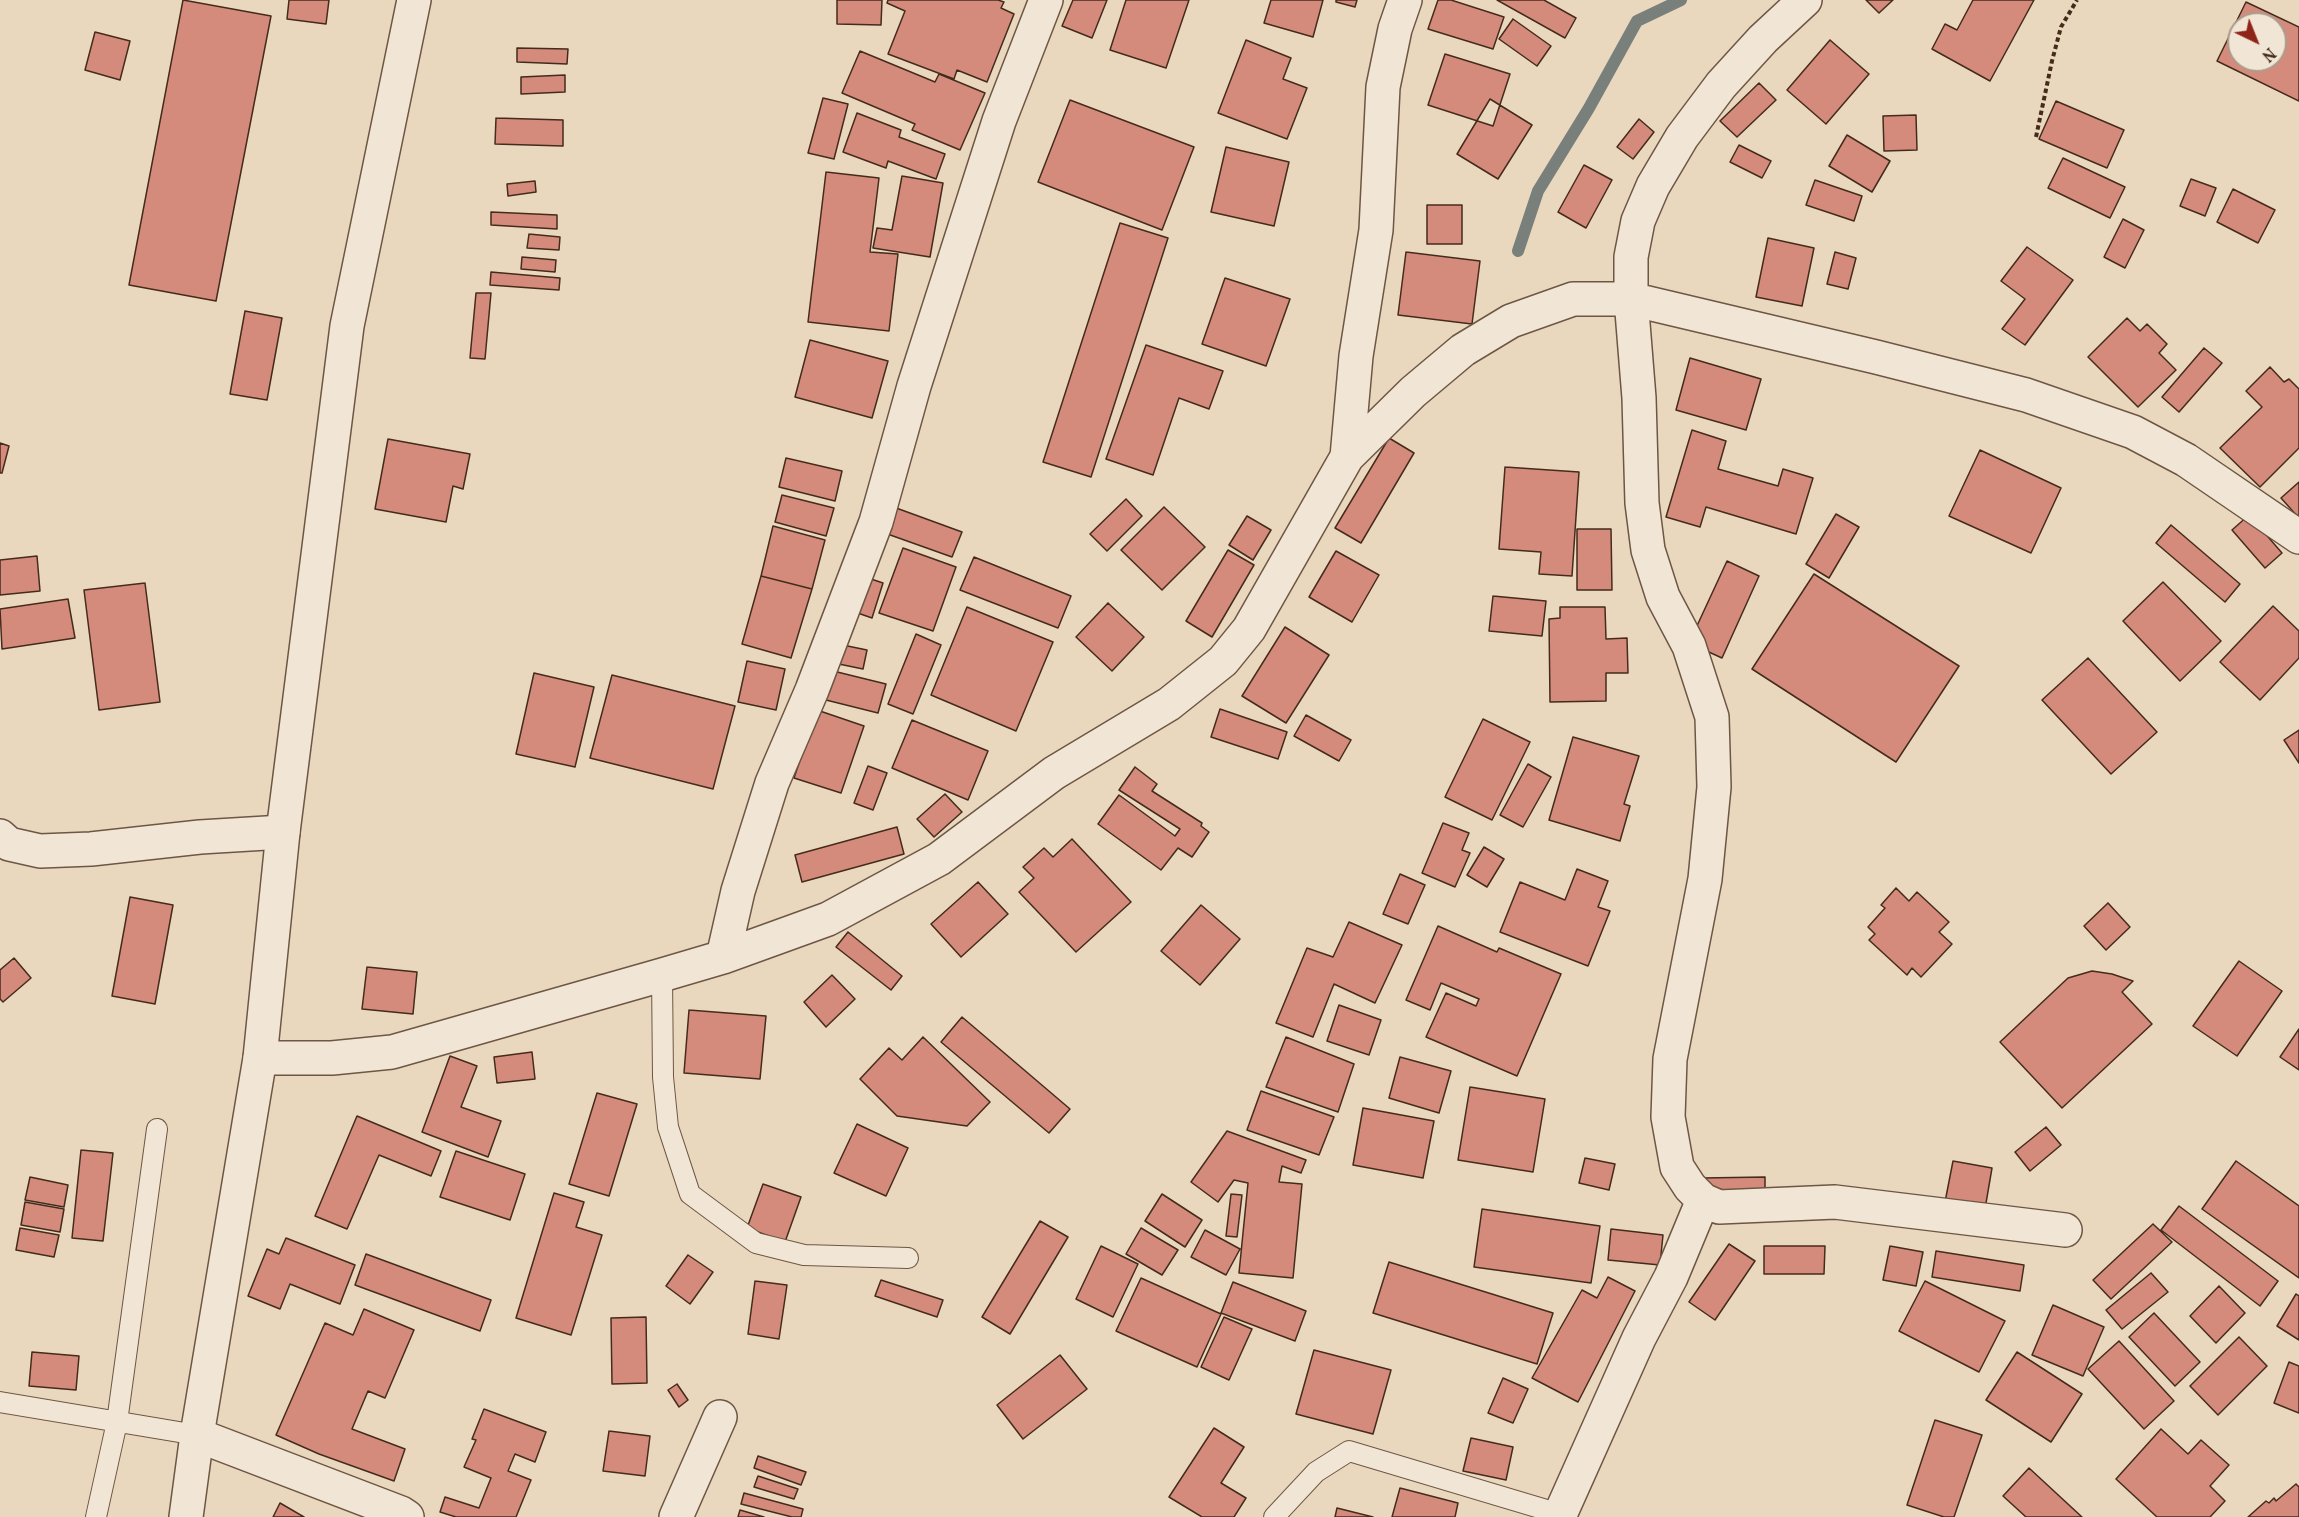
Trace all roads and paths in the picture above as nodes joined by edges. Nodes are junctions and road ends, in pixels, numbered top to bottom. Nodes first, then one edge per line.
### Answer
1 (414, 0) edge
2 (1046, 0) edge
3 (1405, 0) edge
4 (1805, 0) edge
5 (2077, 0) edge
6 (2036, 137) dead end
7 (1631, 299) junction
8 (1347, 457) junction
9 (2299, 537) edge
10 (283, 832) junction
11 (0, 836) edge
12 (723, 957) junction
13 (662, 975) junction
14 (260, 1058) junction
15 (157, 1130) dead end
16 (1703, 1200) junction
17 (2066, 1230) dead end
18 (908, 1258) dead end
19 (0, 1402) edge
20 (720, 1417) dead end
21 (117, 1422) junction
22 (197, 1435) junction
23 (1560, 1516) edge
24 (96, 1517) edge
25 (186, 1517) edge
26 (407, 1517) edge
27 (676, 1517) edge
28 (1274, 1517) edge

1 - 10 street
2 - 12 street
3 - 8 street
4 - 7 street
5 - 6 path
7 - 8 street
7 - 9 street
7 - 16 street
8 - 12 street
10 - 11 street
10 - 14 street
12 - 13 street
13 - 14 street
13 - 18 lane
14 - 22 street
15 - 21 lane
16 - 17 street
16 - 23 street
19 - 21 lane
20 - 27 street
21 - 22 lane
21 - 24 lane
22 - 25 street
22 - 26 street
23 - 28 lane

